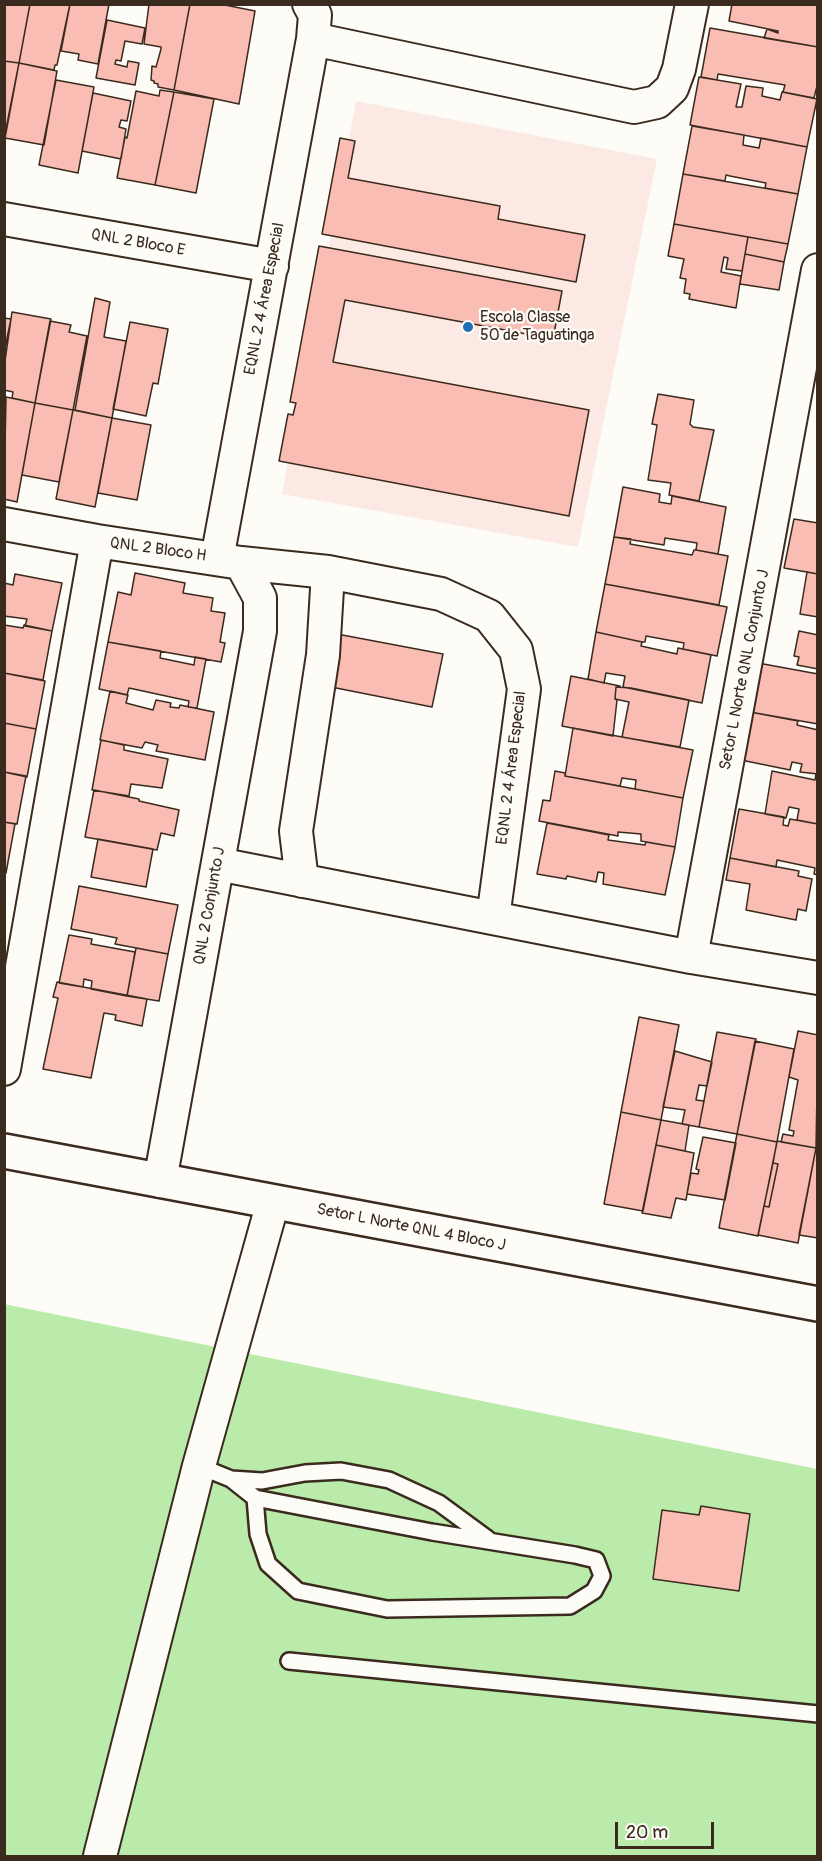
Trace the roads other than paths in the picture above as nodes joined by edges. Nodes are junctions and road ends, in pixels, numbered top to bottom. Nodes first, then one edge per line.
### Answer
1 (692, 4) edge
2 (313, 20) edge
3 (4, 219) edge
4 (272, 266) junction
5 (818, 270) edge
6 (808, 384) edge
7 (4, 524) edge
8 (97, 541) junction
9 (229, 561) junction
10 (328, 572) junction
11 (218, 864) junction
12 (302, 880) junction
13 (493, 918) junction
14 (691, 957) junction
15 (818, 978) edge
16 (4, 1070) edge
17 (4, 1151) edge
18 (160, 1181) junction
19 (273, 1202) junction
20 (818, 1304) edge
21 (199, 1466) junction
22 (231, 1479) junction
23 (255, 1498) junction
24 (492, 1542) junction
25 (289, 1661) dead end
26 (818, 1714) edge
27 (101, 1856) edge

1 - 2 street, EQNL 2 4 Área Especial
2 - 4 street, EQNL 2 4 Área Especial
3 - 4 street, QNL 2 Bloco E
4 - 9 street, EQNL 2 4 Área Especial
5 - 6 street, Setor L Norte QNL Conjunto J
6 - 14 street, Setor L Norte QNL Conjunto J
7 - 8 street, QNL 2 Bloco H
8 - 9 street, QNL 2 Bloco H
8 - 16 street
9 - 10 street, EQNL 2 4 Área Especial
9 - 11 street, QNL 2 Conjunto J
10 - 12 street
10 - 13 street, EQNL 2 4 Área Especial
11 - 12 street
11 - 18 street, QNL 2 Conjunto J
12 - 13 street
13 - 14 street
14 - 15 street
17 - 18 street, Setor L Norte QNL 4 Bloco J
18 - 19 street, Setor L Norte QNL 4 Bloco J
19 - 20 street, Setor L Norte QNL 4 Bloco J
19 - 21 street
21 - 22 lane
21 - 27 street
22 - 23 lane
22 - 24 lane
23 - 24 lane
23 - 24 lane
25 - 26 lane

